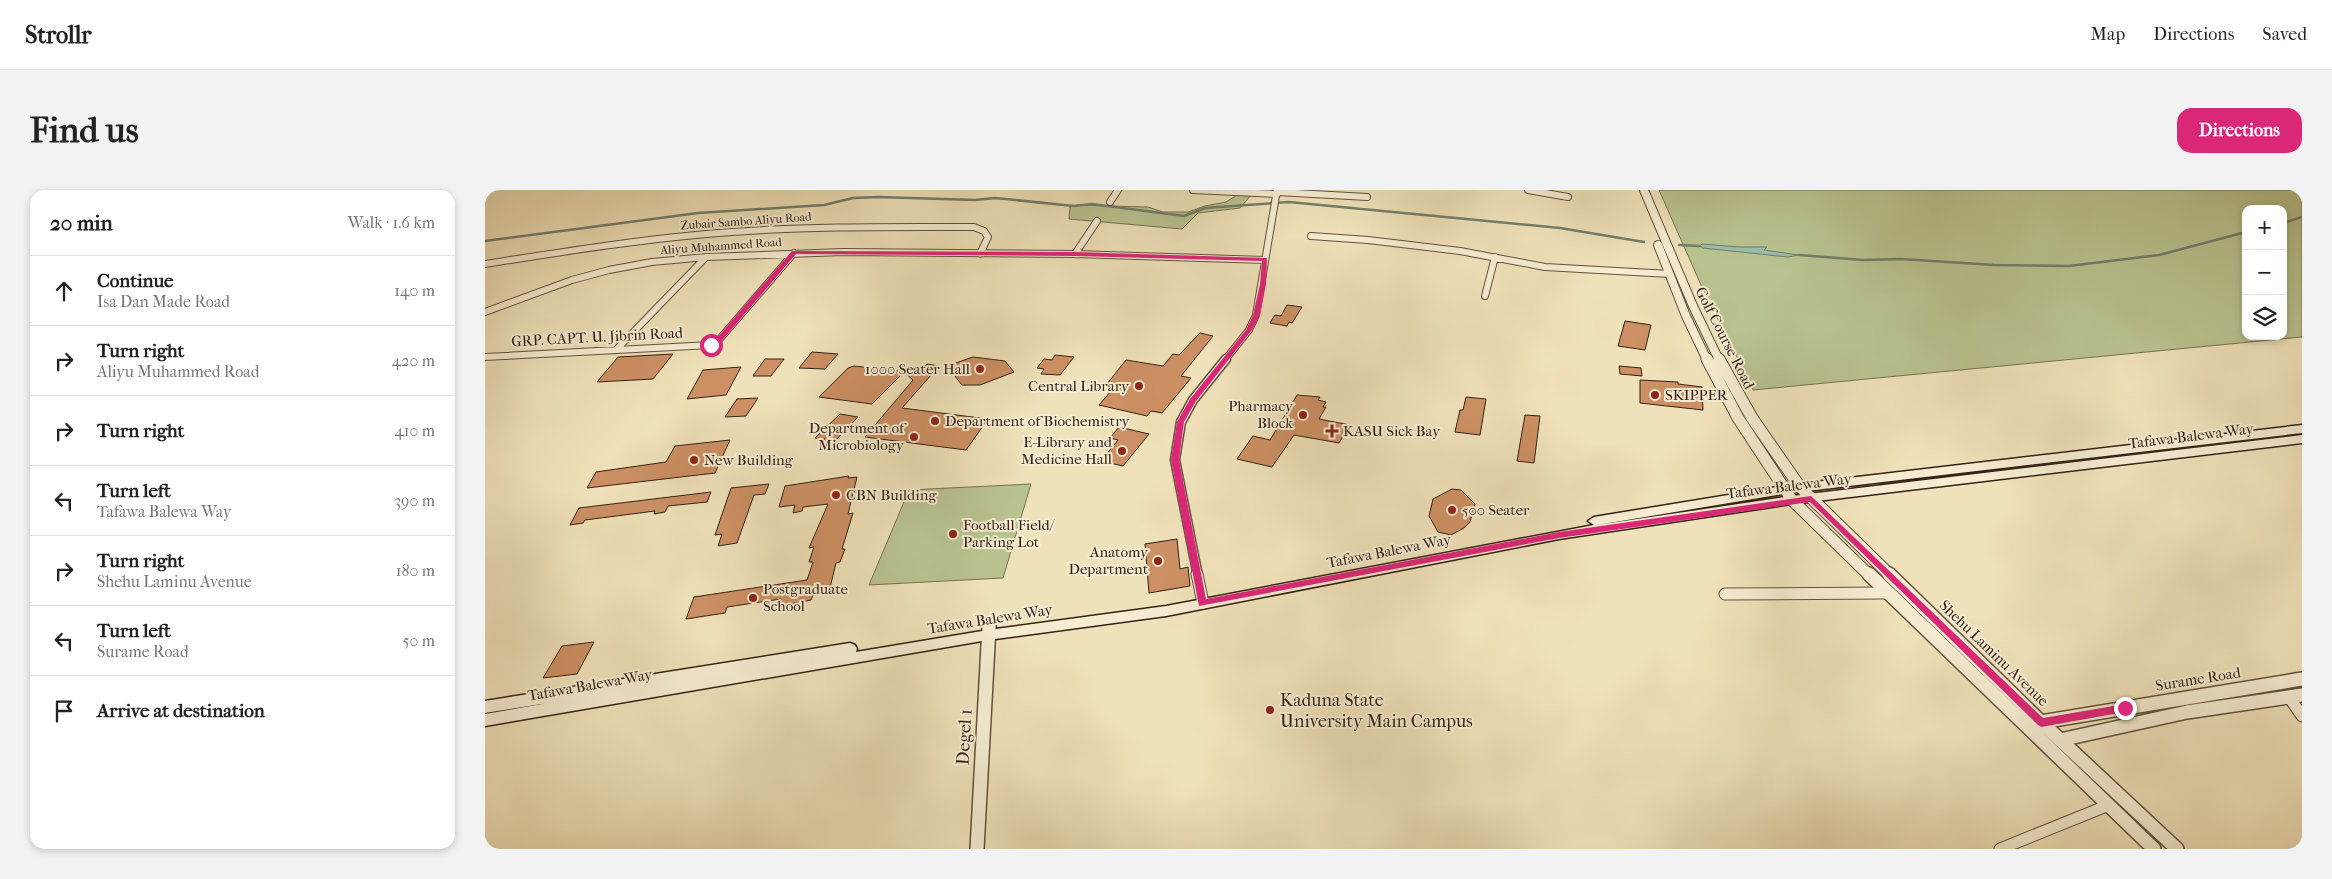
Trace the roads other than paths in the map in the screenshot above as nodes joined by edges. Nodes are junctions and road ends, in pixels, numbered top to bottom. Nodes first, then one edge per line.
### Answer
1 (1118, 190) edge
2 (1193, 190) edge
3 (1528, 190) edge
4 (1636, 190) edge
5 (1644, 190) edge
6 (1276, 196) edge
7 (1367, 197) dead end
8 (1569, 197) dead end
9 (1109, 202) dead end
10 (1097, 221) dead end
11 (1311, 236) dead end
12 (794, 253) junction
13 (980, 254) junction
14 (1075, 254) junction
15 (706, 257) junction
16 (1495, 257) junction
17 (1265, 260) junction
18 (485, 264) edge
19 (1670, 274) junction
20 (1485, 296) dead end
21 (485, 312) edge
22 (1687, 316) junction
23 (1697, 316) junction
24 (615, 350) junction
25 (485, 357) edge
26 (2302, 429) edge
27 (2302, 439) edge
28 (1800, 487) junction
29 (1788, 495) junction
30 (1811, 499) junction
31 (1888, 593) junction
32 (1725, 594) dead end
33 (1202, 600) junction
34 (989, 631) junction
35 (2302, 679) edge
36 (2295, 696) edge
37 (485, 707) edge
38 (2302, 716) edge
39 (485, 720) edge
40 (2041, 722) junction
41 (2060, 740) junction
42 (2109, 805) junction
43 (977, 849) edge
44 (2000, 849) edge
45 (2154, 849) edge
46 (2177, 849) edge

1 - 9 street
2 - 6 street
3 - 8 street
4 - 19 street, Golf Course Road
5 - 23 street, Golf Course Road
6 - 7 street
6 - 17 street
10 - 14 street
11 - 16 street
12 - 13 street, Aliyu Muhammed Road
12 - 15 street, Aliyu Muhammed Road
12 - 24 street, GRP. CAPT. U. Jibrin Road
13 - 14 street, Aliyu Muhammed Road
13 - 18 street, Zubair Sambo Aliyu Road
14 - 17 street, Aliyu Muhammed Road
15 - 21 street, Aliyu Muhammed Road
15 - 24 street
16 - 19 street
16 - 20 street
17 - 33 street
19 - 22 street, Golf Course Road
22 - 23 street
22 - 29 street, Golf Course Road
23 - 28 street, Golf Course Road
24 - 25 street, GRP. CAPT. U. Jibrin Road
26 - 28 main road, Tafawa Balewa Way
27 - 30 main road, Tafawa Balewa Way
28 - 29 main road, Tafawa Balewa Way
28 - 30 street, Golf Course Road
29 - 30 main road, Tafawa Balewa Way
29 - 31 street, Shehu Laminu Avenue
29 - 33 main road, Tafawa Balewa Way
30 - 40 street, Shehu Laminu Avenue
31 - 32 street
31 - 42 street, Shehu Laminu Avenue
33 - 34 main road, Tafawa Balewa Way
34 - 37 main road, Tafawa Balewa Way
34 - 39 main road, Tafawa Balewa Way
34 - 43 street, Degel 1
35 - 40 street, Surame Road
36 - 38 street
36 - 41 street, Surame Road
40 - 41 street, Shehu Laminu Avenue
41 - 46 street, Shehu Laminu Avenue
42 - 44 street
42 - 45 street, Shehu Laminu Avenue

